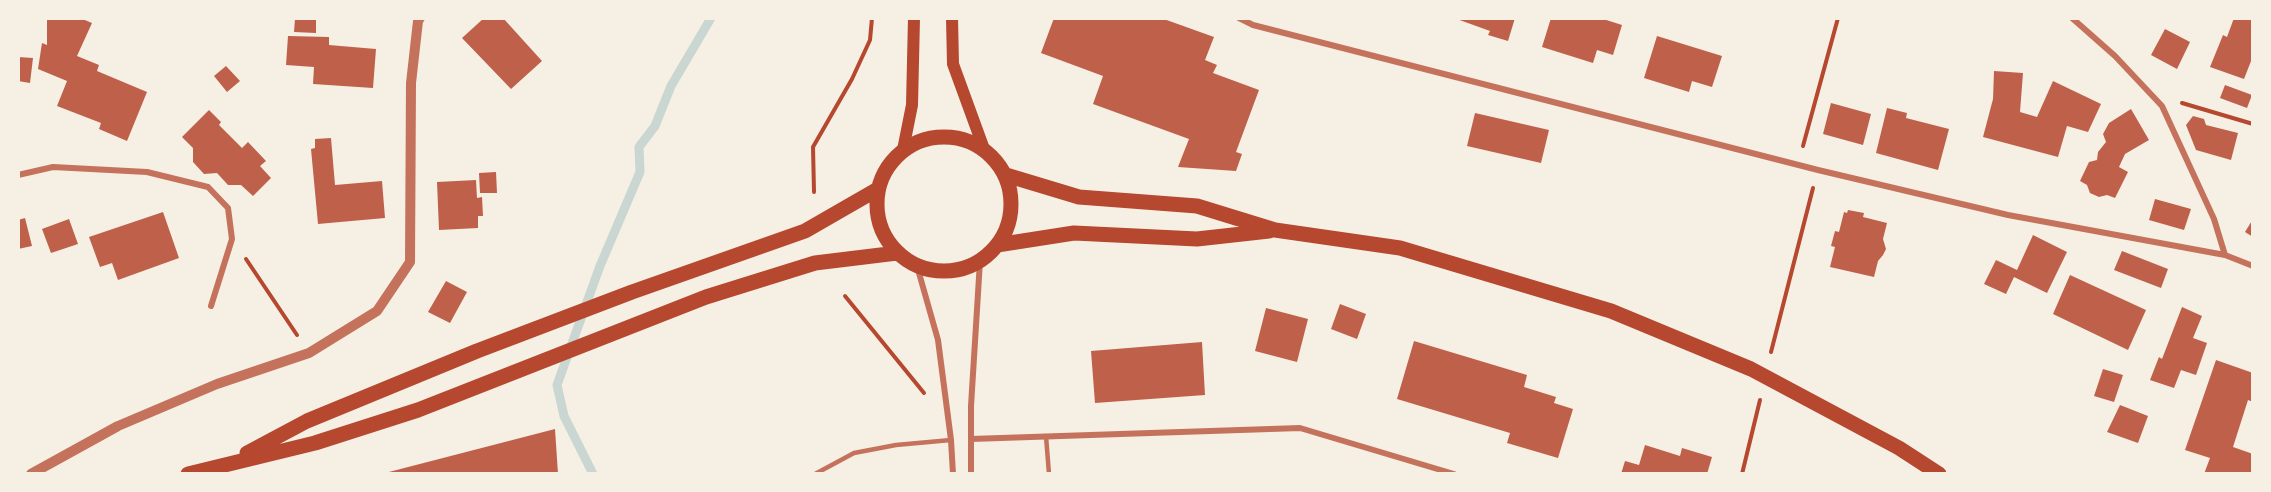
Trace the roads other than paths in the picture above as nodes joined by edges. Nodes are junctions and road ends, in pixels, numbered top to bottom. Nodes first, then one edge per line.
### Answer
1 (914, 18) edge
2 (952, 18) edge
3 (1239, 18) edge
4 (2072, 18) edge
5 (417, 19) edge
6 (984, 149) junction
7 (903, 150) junction
8 (18, 175) edge
9 (1005, 176) junction
10 (878, 189) junction
11 (1275, 230) junction
12 (998, 245) junction
13 (897, 253) junction
14 (2225, 255) junction
15 (980, 261) junction
16 (917, 266) junction
17 (2253, 266) edge
18 (211, 306) dead end
19 (1046, 436) junction
20 (971, 439) junction
21 (951, 440) junction
22 (228, 463) junction
23 (31, 474) edge
24 (188, 474) edge
25 (815, 474) edge
26 (953, 474) edge
27 (971, 474) edge
28 (1049, 474) edge
29 (1454, 474) edge
30 (1940, 474) edge

1 - 7 main road
2 - 6 main road
3 - 14 street
4 - 14 street
5 - 23 street
6 - 7 main road
6 - 9 main road
7 - 10 main road
8 - 18 street
9 - 11 main road
9 - 12 main road
10 - 13 main road
10 - 22 main road
11 - 12 main road
11 - 30 main road
12 - 15 main road
13 - 16 main road
13 - 22 main road
14 - 17 street
15 - 16 main road
15 - 20 street
16 - 21 street
19 - 20 street
19 - 28 lane
19 - 29 street
20 - 27 street
21 - 25 lane
21 - 26 street
22 - 24 main road

